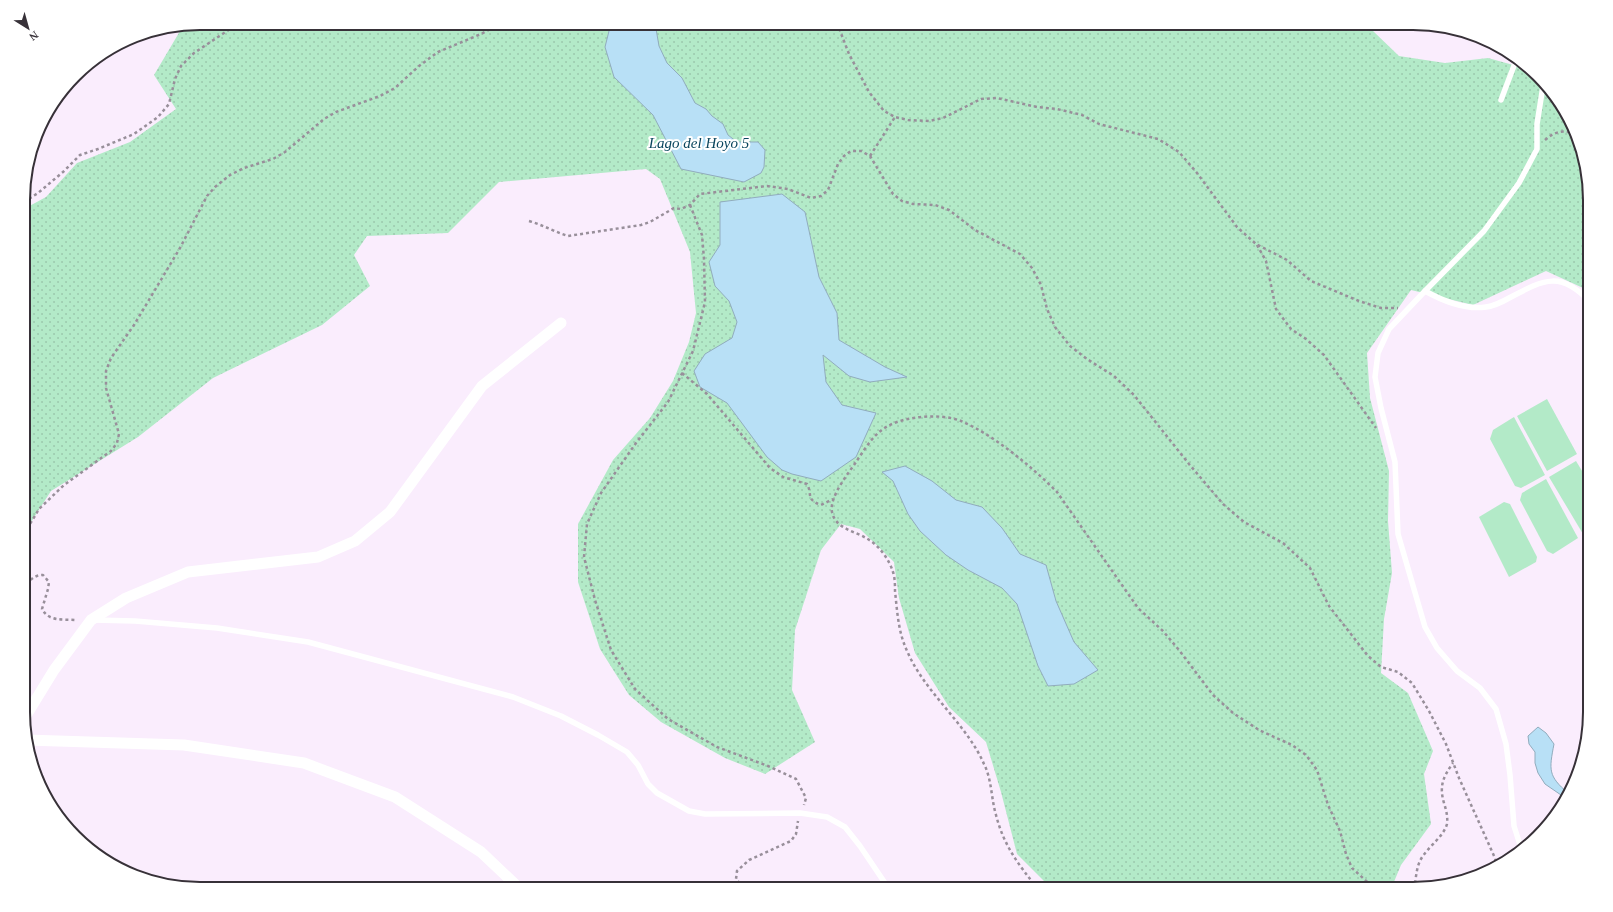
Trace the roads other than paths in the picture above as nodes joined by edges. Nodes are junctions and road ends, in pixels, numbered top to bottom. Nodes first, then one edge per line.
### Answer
1 (1514, 64) edge
2 (1542, 90) edge
3 (1501, 100) dead end
4 (1425, 291) junction
5 (1583, 295) edge
6 (561, 324) dead end
7 (91, 620) junction
8 (30, 709) edge
9 (32, 740) edge
10 (1520, 844) edge
11 (513, 882) edge
12 (884, 882) edge

1 - 3 lane
2 - 4 lane
4 - 5 lane
4 - 10 lane
6 - 7 street
7 - 8 street
7 - 12 lane
9 - 11 street

